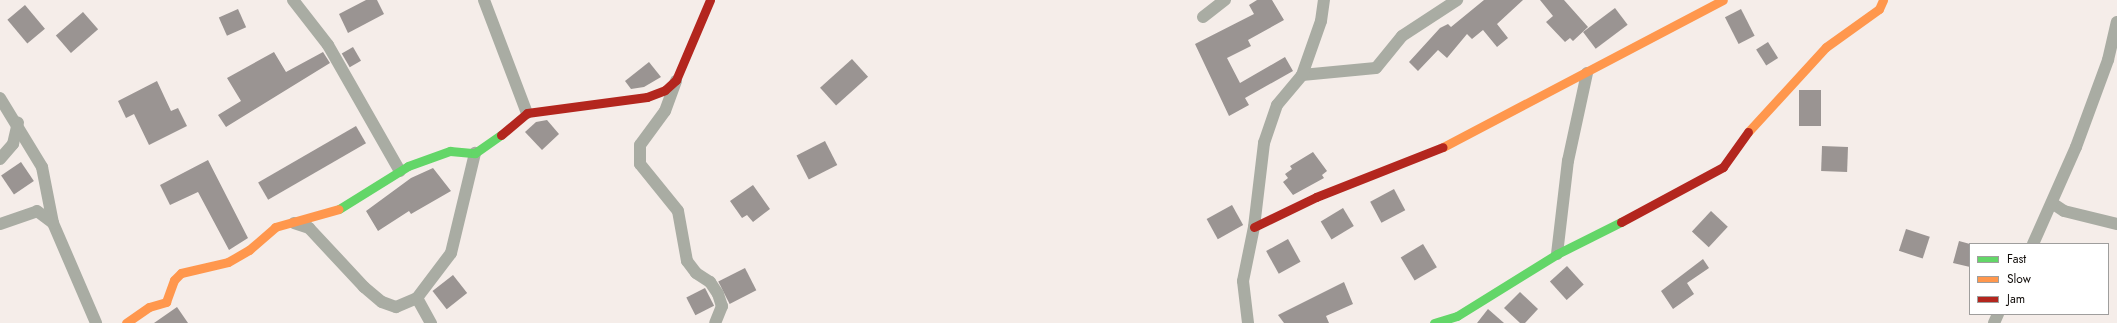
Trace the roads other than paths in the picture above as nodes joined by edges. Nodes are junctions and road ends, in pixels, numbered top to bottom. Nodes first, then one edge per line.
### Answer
1 (293, 0) edge
2 (484, 0) edge
3 (710, 0) edge
4 (1225, 0) edge
5 (1324, 0) edge
6 (1457, 0) edge
7 (1724, 0) edge
8 (1883, 0) edge
9 (1203, 17) dead end
10 (2117, 22) edge
11 (1587, 73) junction
12 (1302, 75) junction
13 (676, 80) junction
14 (0, 98) edge
15 (527, 113) junction
16 (18, 123) junction
17 (475, 153) junction
18 (0, 160) edge
19 (400, 171) junction
20 (2052, 203) junction
21 (293, 222) junction
22 (53, 223) junction
23 (0, 224) edge
24 (2117, 224) edge
25 (1254, 227) junction
26 (2034, 243) edge
27 (1557, 254) junction
28 (417, 298) junction
29 (96, 323) edge
30 (126, 323) edge
31 (431, 323) edge
32 (715, 323) edge
33 (1248, 323) edge
34 (1434, 323) edge

1 - 19 street
2 - 15 street
3 - 13 street
4 - 9 street
5 - 12 street
6 - 12 street
7 - 11 street
8 - 27 street
10 - 20 street
11 - 25 street
11 - 27 street
12 - 25 street
13 - 15 street
13 - 32 street
14 - 16 street
15 - 17 street
16 - 18 street
16 - 22 street
17 - 19 street
17 - 28 street
19 - 21 street
20 - 24 street
20 - 26 street
21 - 28 street
21 - 30 street
22 - 23 street
22 - 29 street
25 - 33 street
27 - 34 street
28 - 31 street

